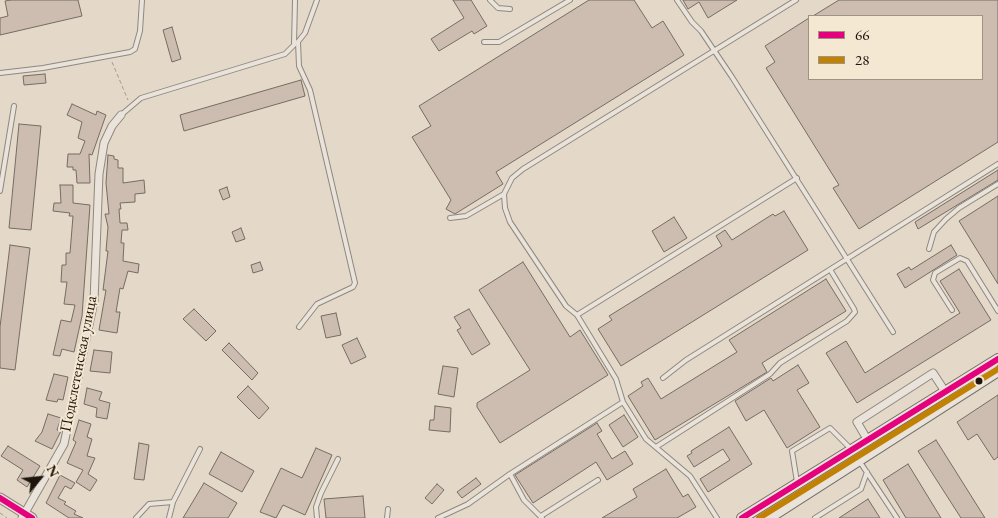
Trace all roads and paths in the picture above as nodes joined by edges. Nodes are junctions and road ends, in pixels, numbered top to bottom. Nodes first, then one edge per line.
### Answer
1 (142, 0) edge
2 (296, 0) edge
3 (316, 0) edge
4 (490, 0) edge
5 (570, 0) edge
6 (677, 0) edge
7 (796, 0) edge
8 (510, 9) dead end
9 (298, 42) junction
10 (484, 42) dead end
11 (294, 45) junction
12 (713, 50) junction
13 (110, 56) junction
14 (0, 72) edge
15 (130, 105) junction
16 (14, 106) dead end
17 (121, 115) joint
18 (998, 164) edge
19 (797, 178) junction
20 (998, 184) edge
21 (0, 191) edge
22 (504, 194) junction
23 (450, 218) dead end
24 (929, 249) dead end
25 (848, 260) junction
26 (831, 271) junction
27 (952, 310) dead end
28 (998, 311) edge
29 (577, 315) junction
30 (299, 327) dead end
31 (894, 332) dead end
32 (998, 359) edge
33 (998, 371) edge
34 (663, 378) dead end
35 (946, 393) junction
36 (623, 402) junction
37 (867, 439) junction
38 (656, 447) junction
39 (200, 449) dead end
40 (851, 449) junction
41 (338, 459) dead end
42 (858, 460) junction
43 (867, 472) junction
44 (510, 474) junction
45 (598, 480) dead end
46 (798, 483) junction
47 (0, 498) edge
48 (173, 502) junction
49 (388, 509) dead end
50 (0, 513) edge
51 (27, 516) edge
52 (541, 517) edge
53 (717, 517) edge
54 (7, 518) edge
55 (136, 518) edge
56 (169, 518) edge
57 (317, 518) edge
58 (387, 518) edge
59 (438, 518) edge
60 (711, 518) edge
61 (742, 518) edge
62 (769, 518) edge
63 (815, 518) edge
64 (897, 518) edge

1 - 13 lane
2 - 11 lane
3 - 9 lane
4 - 8 lane
5 - 10 lane
6 - 12 lane
7 - 12 lane
9 - 11 lane
9 - 30 lane
11 - 15 lane
12 - 19 lane
12 - 22 lane
13 - 14 lane
13 - 15 path
15 - 17 lane
16 - 21 lane
17 - 51 street, Подклетенская улица
18 - 25 lane
19 - 25 lane
19 - 29 lane
20 - 24 lane
22 - 23 lane
22 - 29 lane
25 - 26 lane
25 - 31 lane
26 - 34 lane
26 - 38 lane
27 - 28 lane
29 - 36 lane
32 - 35 main road
33 - 42 main road
35 - 37 main road
35 - 37 street
36 - 38 lane
36 - 44 lane
37 - 40 main road
38 - 53 lane
39 - 48 lane
40 - 46 main road
40 - 46 lane
41 - 57 lane
42 - 43 lane
42 - 62 main road
43 - 63 lane
43 - 64 lane
44 - 52 lane
44 - 59 lane
45 - 52 lane
46 - 61 main road
47 - 51 street
48 - 55 lane
48 - 56 lane
49 - 58 lane
50 - 54 path
53 - 60 lane

